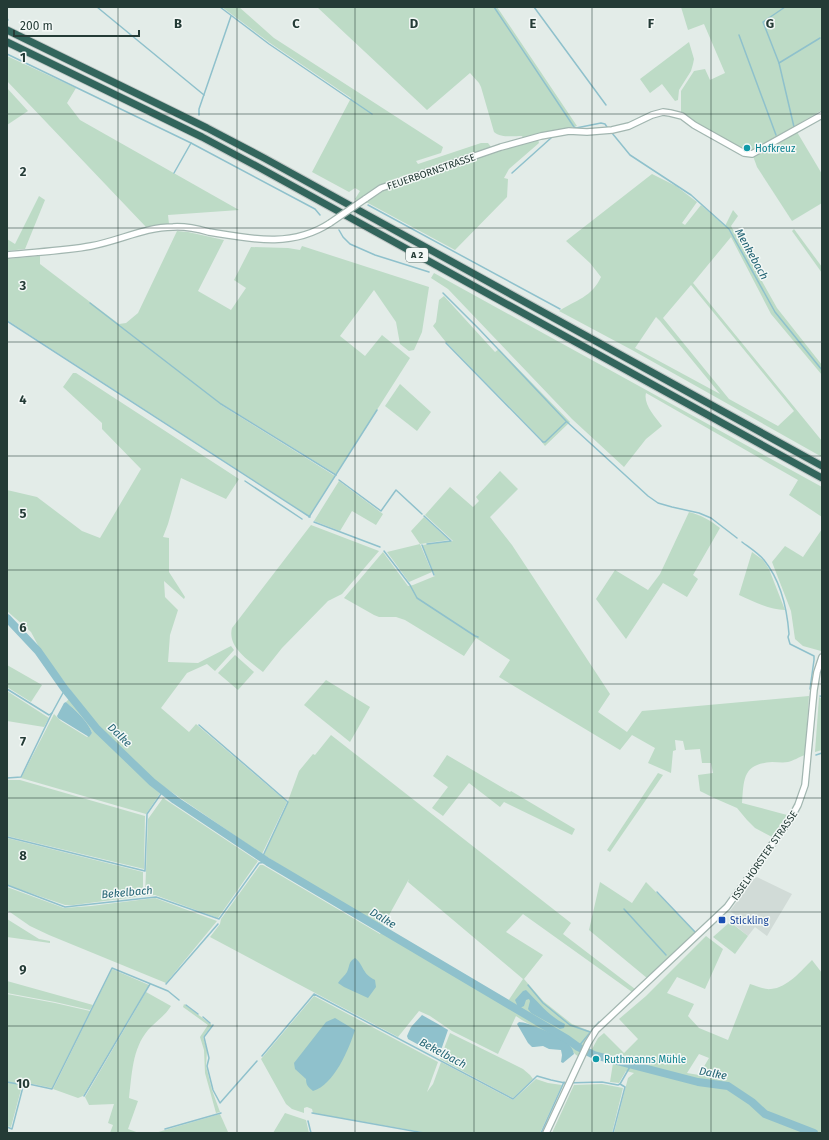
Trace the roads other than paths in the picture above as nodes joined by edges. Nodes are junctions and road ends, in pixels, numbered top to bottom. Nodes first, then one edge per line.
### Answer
1 (7, 30) edge
2 (7, 42) edge
3 (822, 115) edge
4 (7, 255) edge
5 (822, 466) edge
6 (822, 478) edge
7 (822, 657) edge
8 (546, 1133) edge

1 - 5 highway, A 2
2 - 6 highway, A 2
3 - 4 street, FEUERBORNSTRASSE, bridge
7 - 8 street, ISSELHORSTER STRASSE

